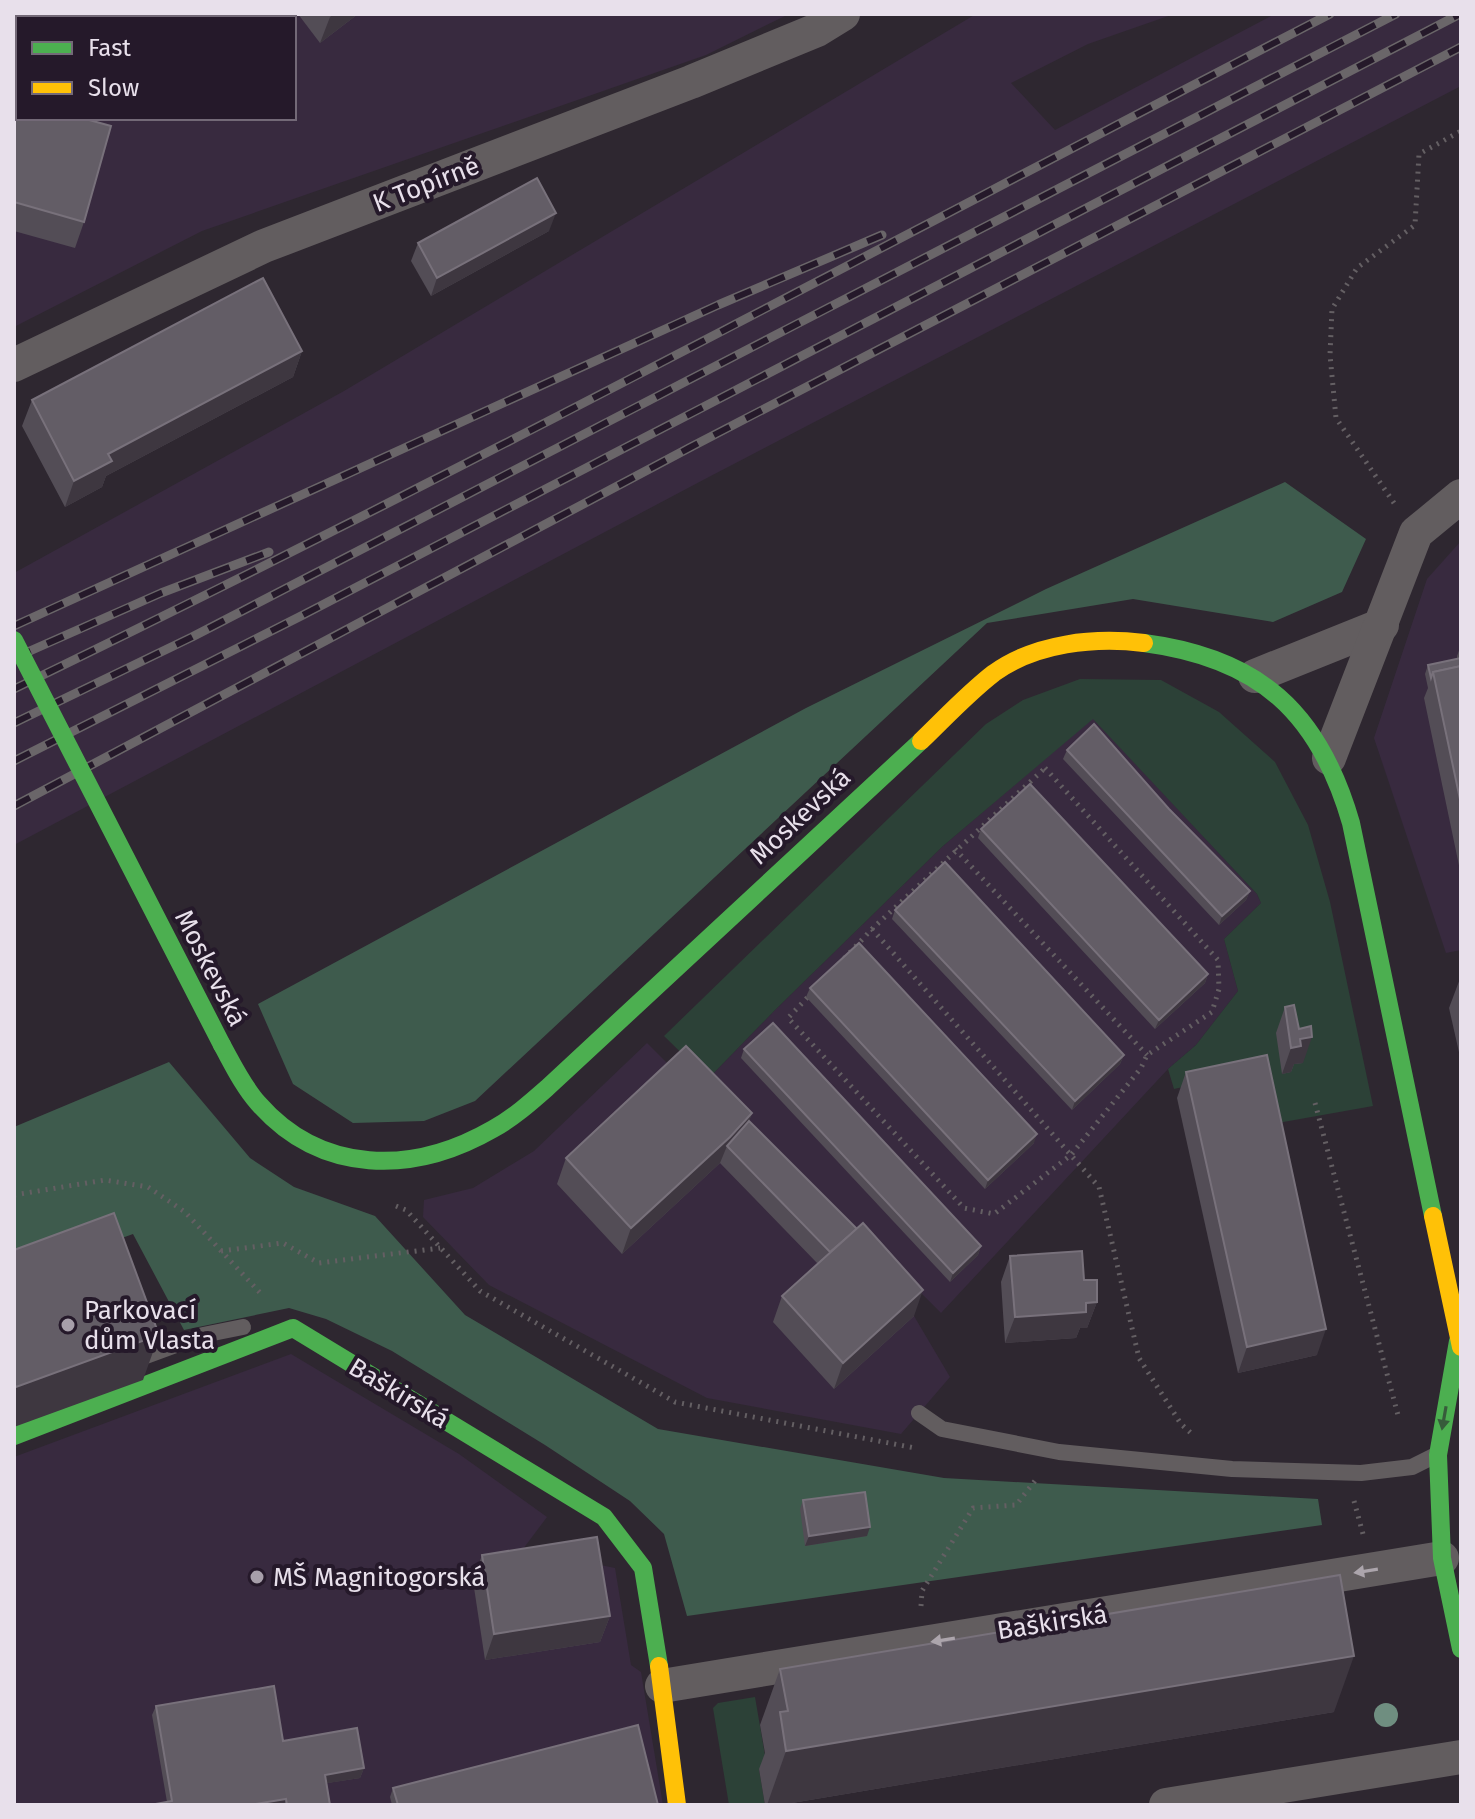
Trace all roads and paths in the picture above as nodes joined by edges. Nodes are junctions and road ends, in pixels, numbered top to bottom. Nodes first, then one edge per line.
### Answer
1 (843, 14) edge
2 (1461, 131) edge
3 (14, 365) edge
4 (1461, 496) edge
5 (1416, 533) junction
6 (1382, 625) junction
7 (14, 640) edge
8 (1255, 676) junction
9 (1329, 758) junction
10 (955, 849) junction
11 (872, 929) junction
12 (1147, 1055) junction
13 (1315, 1103) dead end
14 (1071, 1155) junction
15 (14, 1195) edge
16 (441, 1248) dead end
17 (221, 1251) junction
18 (480, 1291) dead end
19 (293, 1328) junction
20 (1460, 1344) edge
21 (135, 1360) edge
22 (919, 1413) dead end
23 (14, 1436) edge
24 (983, 1438) junction
25 (1059, 1452) junction
26 (1438, 1455) junction
27 (1412, 1467) junction
28 (1232, 1469) junction
29 (1347, 1473) junction
30 (1452, 1546) edge
31 (1372, 1570) junction
32 (920, 1644) junction
33 (1461, 1649) edge
34 (662, 1686) junction
35 (1461, 1757) edge
36 (677, 1805) edge
37 (1166, 1805) edge

1 - 3 street, K Topírně
2 - 5 path
4 - 5 street
5 - 6 street
6 - 8 street
6 - 9 street
7 - 8 street, Moskevská, bridge
8 - 9 street, Moskevská
9 - 20 street, Moskevská
10 - 11 path
10 - 12 path
10 - 12 path
11 - 14 path
11 - 14 path
12 - 14 path
13 - 27 path
14 - 28 path
15 - 17 path
16 - 17 path
17 - 19 path
18 - 24 path
19 - 21 lane
19 - 23 street
19 - 34 street, Baškirská
20 -> 26 street, Moskevská
22 - 24 lane
24 - 25 lane
25 - 28 lane
25 - 32 path
26 - 27 lane
26 - 30 street, Moskevská
27 - 29 lane
28 - 29 lane
29 - 31 path
30 - 31 street, Baškirská
30 - 33 street, Moskevská
31 -> 32 street, Baškirská
32 - 34 street, Baškirská
34 - 36 street, Baškirská
35 - 37 street

